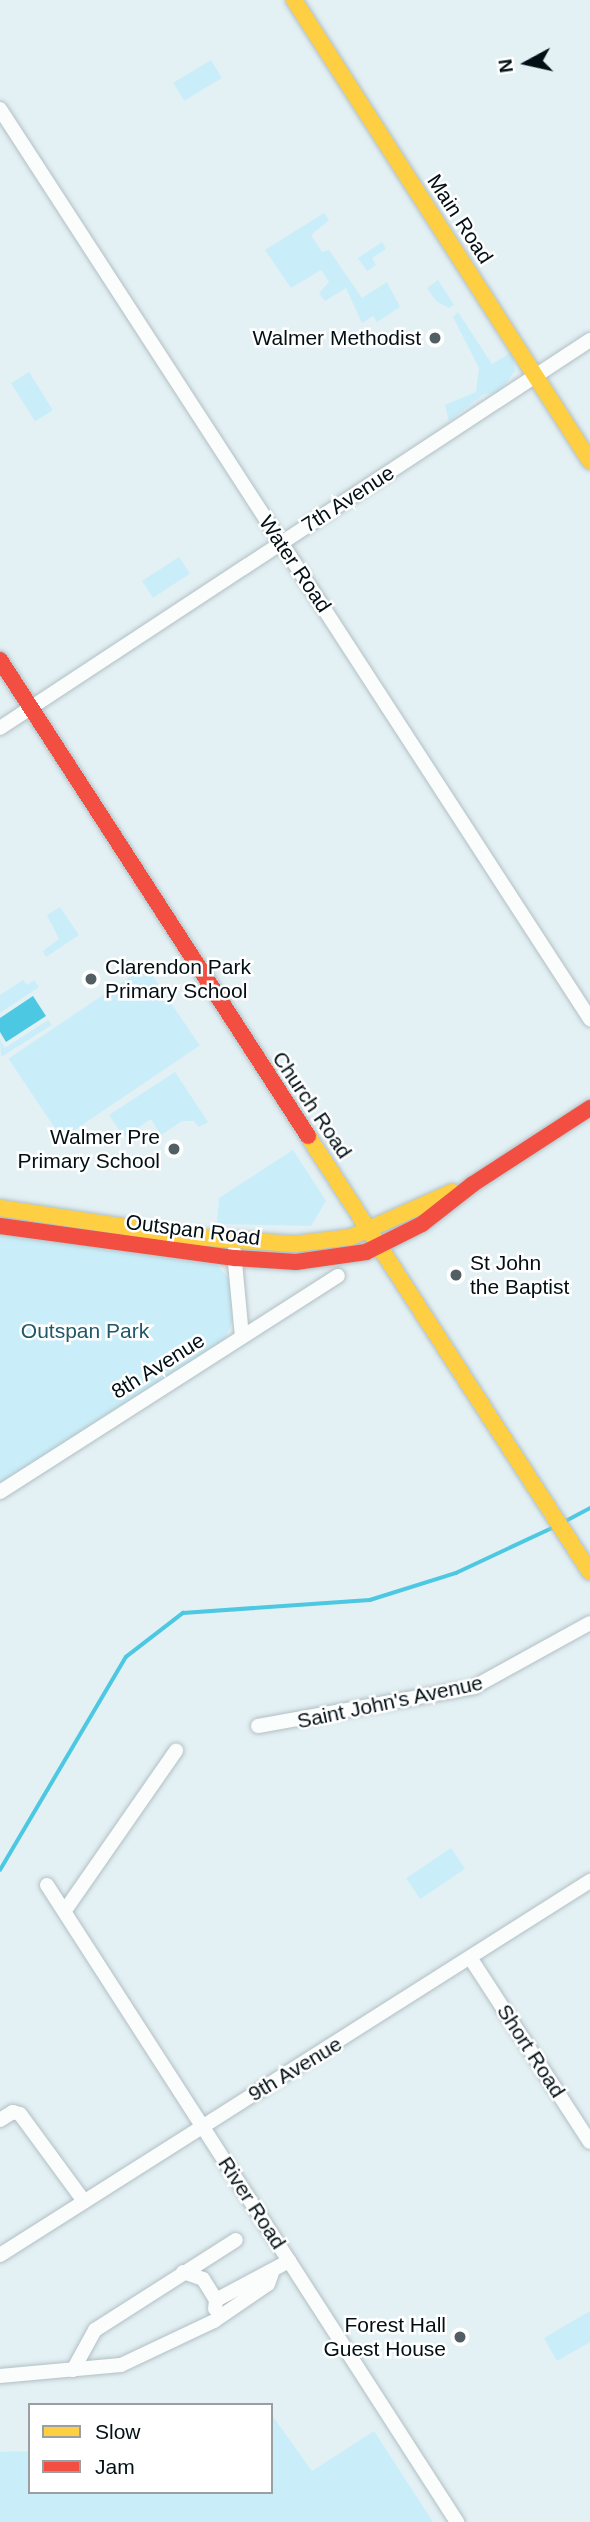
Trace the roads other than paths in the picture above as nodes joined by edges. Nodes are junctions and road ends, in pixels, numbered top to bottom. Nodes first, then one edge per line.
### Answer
1 (294, 0) edge
2 (0, 109) edge
3 (590, 340) edge
4 (536, 376) junction
5 (590, 461) edge
6 (281, 543) junction
7 (0, 660) edge
8 (30, 708) junction
9 (0, 727) edge
10 (590, 1018) edge
11 (590, 1108) edge
12 (473, 1184) junction
13 (0, 1208) edge
14 (0, 1226) edge
15 (369, 1229) junction
16 (233, 1241) junction
17 (381, 1247) junction
18 (235, 1258) junction
19 (338, 1276) dead end
20 (243, 1337) junction
21 (0, 1492) edge
22 (590, 1572) edge
23 (590, 1623) edge
24 (258, 1726) dead end
25 (176, 1751) dead end
26 (590, 1881) edge
27 (47, 1885) dead end
28 (66, 1909) junction
29 (471, 1959) junction
30 (0, 2120) edge
31 (202, 2125) junction
32 (590, 2142) edge
33 (84, 2201) junction
34 (236, 2240) dead end
35 (0, 2255) edge
36 (289, 2261) junction
37 (183, 2272) junction
38 (272, 2273) junction
39 (216, 2300) junction
40 (214, 2320) junction
41 (73, 2370) junction
42 (0, 2376) edge
43 (457, 2522) edge

1 - 4 street, Main Road
2 - 6 street, Water Road
3 - 4 street, 7th Avenue
4 - 5 street, Main Road
4 - 6 street, 7th Avenue
6 - 8 street, 7th Avenue
6 - 10 street, Water Road
7 - 8 street, Church Road
8 - 9 street, 7th Avenue
8 - 15 street, Church Road
11 - 12 street
12 - 15 street
12 - 17 street
13 - 16 street, Outspan Road
14 - 18 street, Outspan Road
15 - 16 street, Outspan Road
15 - 17 street, Church Road
16 - 18 street
17 - 18 street, Outspan Road
17 - 22 street, Church Road
18 - 20 street
19 - 20 street, 8th Avenue
20 - 21 street, 8th Avenue
23 - 24 street, Saint John's Avenue
25 - 28 street
26 - 29 street, 9th Avenue
27 - 28 street, River Road
28 - 31 street, River Road
29 - 31 street, 9th Avenue
29 - 32 street, Short Road
30 - 33 street
31 - 33 street, 9th Avenue
31 - 36 street, River Road
33 - 35 street, 9th Avenue
34 - 37 street
36 - 38 street
36 - 43 street, River Road
37 - 39 street
37 - 41 street
38 - 39 street
38 - 40 street
39 - 40 street
40 - 41 street
41 - 42 street

